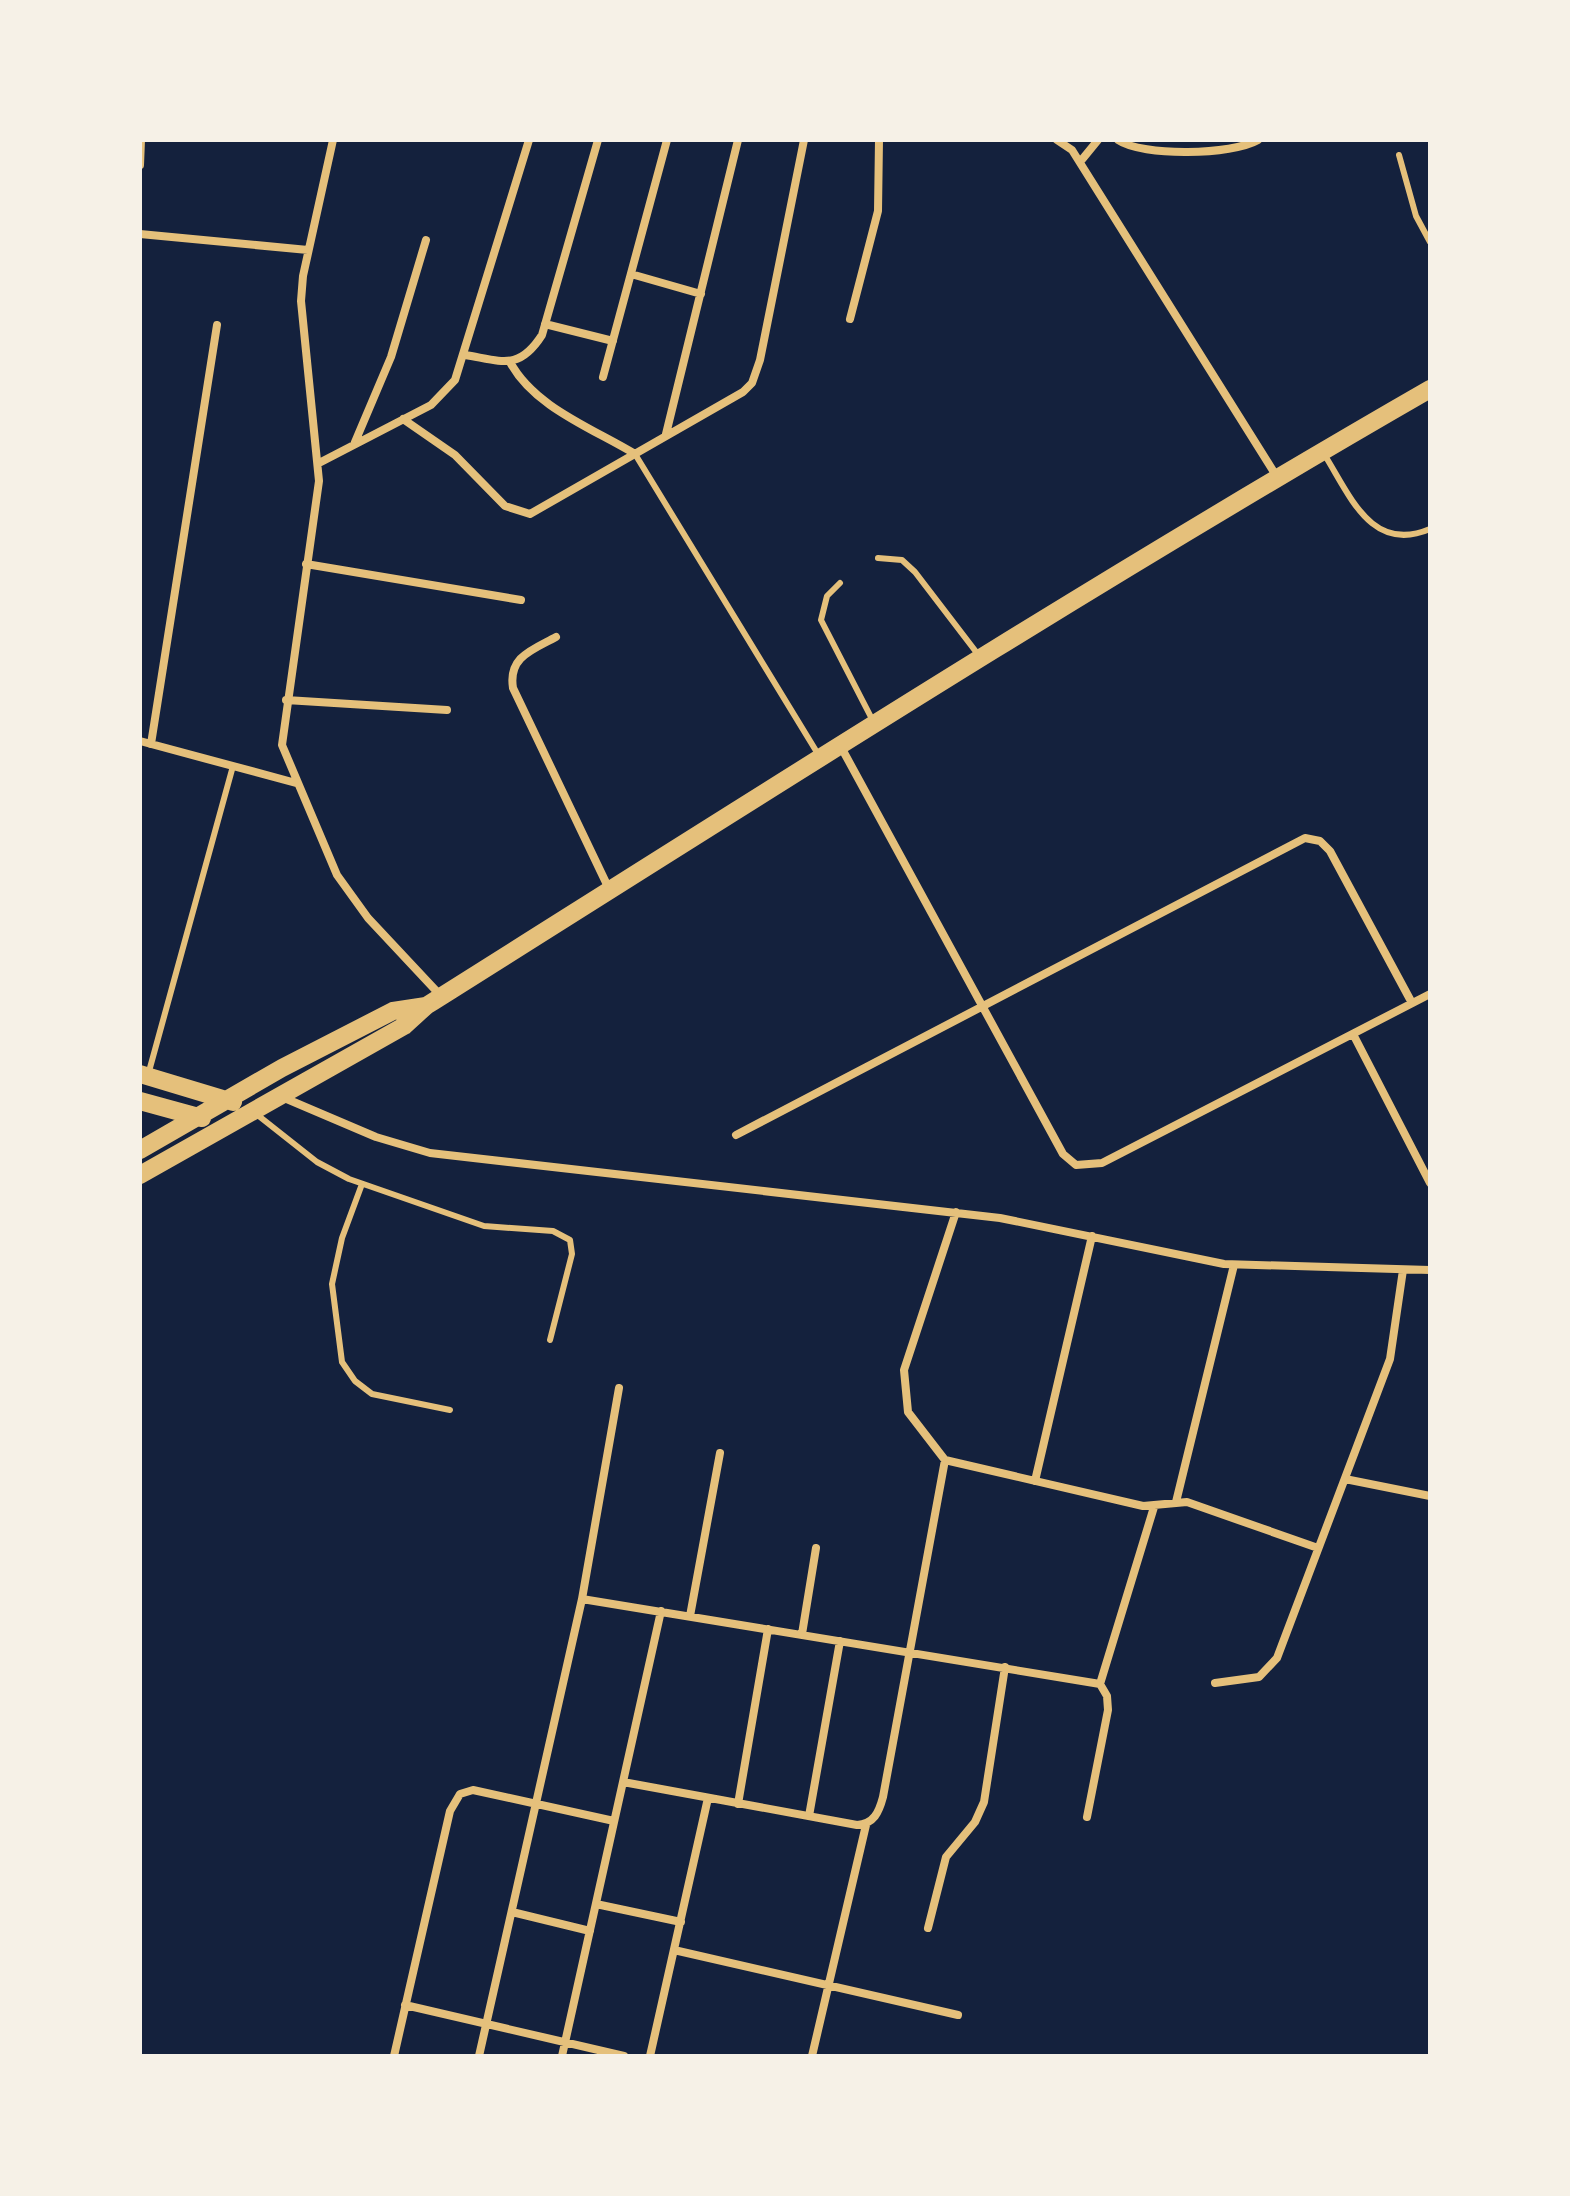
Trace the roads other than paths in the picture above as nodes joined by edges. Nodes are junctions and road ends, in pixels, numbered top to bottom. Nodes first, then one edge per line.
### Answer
1 (141, 140) edge
2 (333, 140) edge
3 (529, 140) edge
4 (598, 140) edge
5 (667, 140) edge
6 (738, 140) edge
7 (804, 140) edge
8 (879, 140) edge
9 (1057, 140) edge
10 (1098, 140) edge
11 (1118, 140) edge
12 (1258, 140) edge
13 (1399, 155) dead end
14 (1080, 162) junction
15 (140, 165) edge
16 (140, 234) edge
17 (426, 240) dead end
18 (1430, 242) edge
19 (308, 250) junction
20 (631, 274) junction
21 (701, 294) junction
22 (850, 319) dead end
23 (545, 324) junction
24 (217, 325) dead end
25 (613, 341) junction
26 (465, 355) junction
27 (510, 362) junction
28 (603, 377) dead end
29 (1430, 389) edge
30 (403, 419) junction
31 (666, 435) junction
32 (354, 443) junction
33 (1322, 451) junction
34 (635, 454) junction
35 (319, 463) junction
36 (1277, 477) junction
37 (1430, 529) edge
38 (878, 558) dead end
39 (306, 564) junction
40 (840, 583) dead end
41 (521, 600) dead end
42 (556, 637) dead end
43 (981, 659) junction
44 (286, 700) junction
45 (447, 710) dead end
46 (875, 724) junction
47 (140, 741) edge
48 (151, 744) junction
49 (840, 746) junction
50 (821, 758) junction
51 (233, 766) junction
52 (296, 783) junction
53 (610, 891) junction
54 (1430, 994) edge
55 (434, 1002) junction
56 (1412, 1003) junction
57 (983, 1008) junction
58 (1353, 1034) junction
59 (144, 1074) edge
60 (277, 1095) junction
61 (226, 1100) junction
62 (140, 1101) edge
63 (252, 1110) junction
64 (196, 1117) junction
65 (228, 1126) junction
66 (736, 1135) dead end
67 (140, 1150) edge
68 (140, 1175) edge
69 (1430, 1183) edge
70 (362, 1184) junction
71 (956, 1212) junction
72 (1092, 1236) junction
73 (1234, 1265) junction
74 (1403, 1270) junction
75 (1430, 1270) edge
76 (550, 1340) dead end
77 (619, 1388) dead end
78 (450, 1410) dead end
79 (720, 1453) dead end
80 (945, 1460) junction
81 (1345, 1479) junction
82 (1035, 1481) junction
83 (1430, 1496) edge
84 (1176, 1502) junction
85 (1154, 1507) junction
86 (816, 1548) dead end
87 (1318, 1548) junction
88 (582, 1599) junction
89 (661, 1611) junction
90 (690, 1616) junction
91 (768, 1629) junction
92 (802, 1634) junction
93 (840, 1641) junction
94 (907, 1651) junction
95 (1005, 1667) junction
96 (1215, 1683) dead end
97 (1100, 1684) junction
98 (623, 1782) junction
99 (708, 1798) junction
100 (536, 1803) junction
101 (738, 1804) junction
102 (809, 1816) junction
103 (1087, 1817) dead end
104 (614, 1821) junction
105 (866, 1825) junction
106 (596, 1904) junction
107 (512, 1912) junction
108 (681, 1922) junction
109 (928, 1928) dead end
110 (590, 1931) junction
111 (674, 1950) junction
112 (828, 1986) junction
113 (405, 2005) junction
114 (958, 2015) dead end
115 (486, 2024) junction
116 (565, 2042) junction
117 (394, 2056) edge
118 (479, 2056) edge
119 (562, 2056) edge
120 (624, 2056) edge
121 (650, 2056) edge
122 (812, 2056) edge

1 - 15 street
2 - 19 street
3 - 26 street
4 - 23 street
5 - 20 street
6 - 21 street
7 - 31 street
8 - 22 street
9 - 14 street
10 - 14 street
11 - 12 street
13 - 18 lane
14 - 36 street
16 - 19 street
17 - 32 street
19 - 35 street
20 - 21 street
20 - 25 street
21 - 31 street
23 - 25 street
23 - 27 street
24 - 48 street
25 - 28 street
26 - 27 street
26 - 30 street
27 - 34 street
29 - 33 main road
30 - 32 street
30 - 34 street
31 - 34 street
32 - 35 street
33 - 36 main road
33 - 37 lane
34 - 50 lane
35 - 39 street
36 - 43 main road
38 - 43 lane
39 - 41 street
39 - 44 street
40 - 46 lane
42 - 53 street
43 - 46 main road
44 - 45 street
44 - 52 street
46 - 49 main road
47 - 48 street
48 - 51 street
49 - 50 main road
49 - 57 street
50 - 53 main road
51 - 52 street
51 - 59 lane
52 - 55 street
53 - 55 main road
54 - 56 street
55 - 60 main road
55 - 61 main road
56 - 57 street
56 - 58 street
57 - 58 street
57 - 66 street
58 - 69 street
59 - 61 main road
60 - 63 main road
60 - 71 street
61 - 63 main road
61 - 64 main road
62 - 64 main road
63 - 65 main road
63 - 70 lane
64 - 65 main road
64 - 67 main road
65 - 68 main road
70 - 76 lane
70 - 78 lane
71 - 72 street
71 - 80 street
72 - 73 street
72 - 82 street
73 - 74 street
73 - 84 street
74 - 75 street
74 - 81 street
77 - 88 street
79 - 90 street
80 - 82 street
80 - 94 street
81 - 83 street
81 - 87 street
82 - 85 street
84 - 85 street
84 - 87 street
85 - 97 street
86 - 92 street
87 - 96 street
88 - 89 street
88 - 100 street
89 - 90 street
89 - 98 street
90 - 91 street
91 - 92 street
91 - 101 street
92 - 93 street
93 - 94 street
93 - 102 street
94 - 95 street
94 - 105 street
95 - 97 street
95 - 109 street
97 - 103 street
98 - 99 street
98 - 104 street
99 - 101 street
99 - 108 street
100 - 104 street
100 - 107 street
100 - 113 street
101 - 102 street
102 - 105 street
104 - 106 street
105 - 112 street
106 - 108 street
106 - 110 street
107 - 110 street
107 - 115 street
108 - 111 street
110 - 116 street
111 - 112 street
111 - 121 street
112 - 114 street
112 - 122 street
113 - 115 street
113 - 117 street
115 - 116 street
115 - 118 street
116 - 119 street
116 - 120 street

